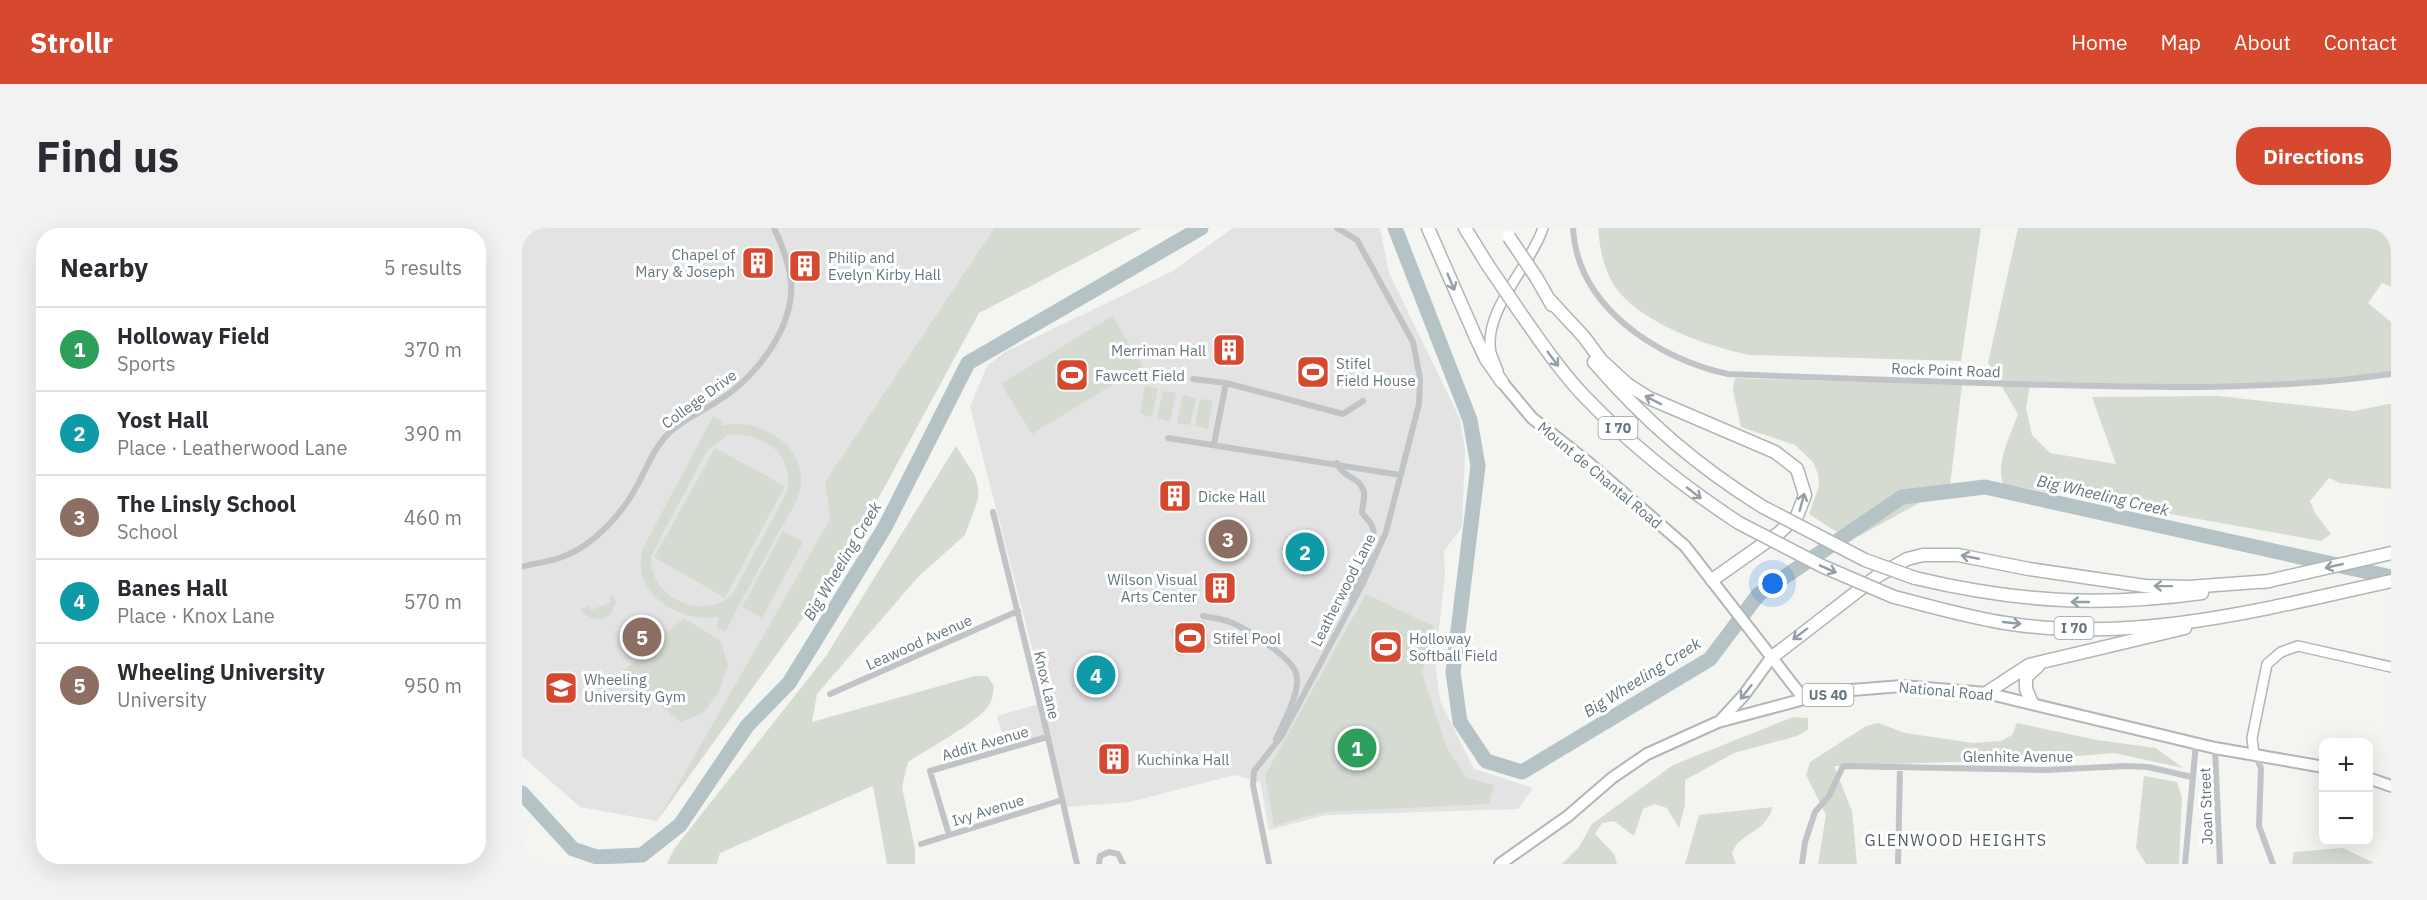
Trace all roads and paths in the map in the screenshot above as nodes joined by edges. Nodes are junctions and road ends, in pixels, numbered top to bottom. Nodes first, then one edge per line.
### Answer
1 (774, 228) edge
2 (1337, 228) edge
3 (1428, 228) edge
4 (1465, 228) edge
5 (1544, 228) edge
6 (1574, 228) edge
7 (1506, 232) edge
8 (1548, 298) junction
9 (2391, 375) edge
10 (1193, 379) dead end
11 (1502, 382) junction
12 (1226, 384) junction
13 (1362, 400) dead end
14 (1168, 438) dead end
15 (1214, 444) junction
16 (1337, 463) junction
17 (1400, 475) junction
18 (993, 512) dead end
19 (2391, 553) edge
20 (522, 567) edge
21 (1712, 580) junction
22 (2391, 581) edge
23 (2222, 588) junction
24 (1351, 602) junction
25 (1018, 611) junction
26 (2256, 611) junction
27 (1203, 616) dead end
28 (1767, 654) junction
29 (2046, 661) junction
30 (2391, 667) edge
31 (1986, 693) junction
32 (830, 694) dead end
33 (1804, 699) junction
34 (2032, 703) junction
35 (1718, 722) junction
36 (1047, 737) junction
37 (2196, 743) junction
38 (1272, 748) junction
39 (2215, 748) junction
40 (2254, 754) junction
41 (2319, 766) edge
42 (1900, 767) junction
43 (2192, 777) junction
44 (2373, 780) edge
45 (2391, 786) edge
46 (1062, 800) junction
47 (949, 835) junction
48 (921, 844) dead end
49 (1077, 864) edge
50 (1099, 864) edge
51 (1123, 864) edge
52 (1269, 864) edge
53 (1500, 864) edge
54 (1802, 864) edge
55 (1898, 864) edge
56 (2185, 864) edge
57 (2220, 864) edge
58 (2273, 864) edge

1 - 20 street, College Drive
2 - 17 street, Leatherwood Lane
3 -> 11 highway
4 -> 26 highway, I 70, bridge
5 - 11 street, Mount de Chantal Road
6 - 9 street, Rock Point Road
7 - 8 highway, I 70, bridge
21 -> 8 highway
23 -> 8 highway, I 70, bridge
10 - 12 street
11 - 21 main road, Mount de Chantal Road
12 - 13 street
12 - 15 street
14 - 15 street
15 - 16 street
16 - 17 street
16 - 24 street
17 - 24 street, Leatherwood Lane
18 - 25 street, Knox Lane
19 -> 23 highway
21 - 28 main road, Mount de Chantal Road
22 - 26 highway, I 70
23 -> 28 highway
24 - 38 street, Leatherwood Lane
25 - 32 street, Leawood Avenue
25 - 36 street, Knox Lane
26 - 29 highway
27 - 38 street
28 - 33 main road, Mount de Chantal Road
28 -> 35 main road
29 - 31 highway
29 - 34 highway
30 - 40 street
31 - 33 main road, National Road / US 40
31 - 34 main road, National Road / US 40
33 - 35 main road, National Road / US 40
34 - 37 main road, National Road / US 40
35 - 53 main road, National Road / US 40
36 - 46 street, Knox Lane
36 - 47 street, Addit Avenue
37 - 39 main road, National Road / US 40
37 - 43 street
38 - 52 street, Leatherwood Lane
39 - 40 main road, National Road / US 40
39 - 57 street, Joan Street
40 - 41 main road, National Road / US 40
40 - 58 street
42 - 43 street, Glenhite Avenue
42 - 54 street, Glenhite Avenue
42 - 55 street
43 - 56 street
44 - 45 main road
46 - 47 street, Ivy Avenue
46 - 49 street, Knox Lane
47 - 48 street, Ivy Avenue
50 - 51 street

